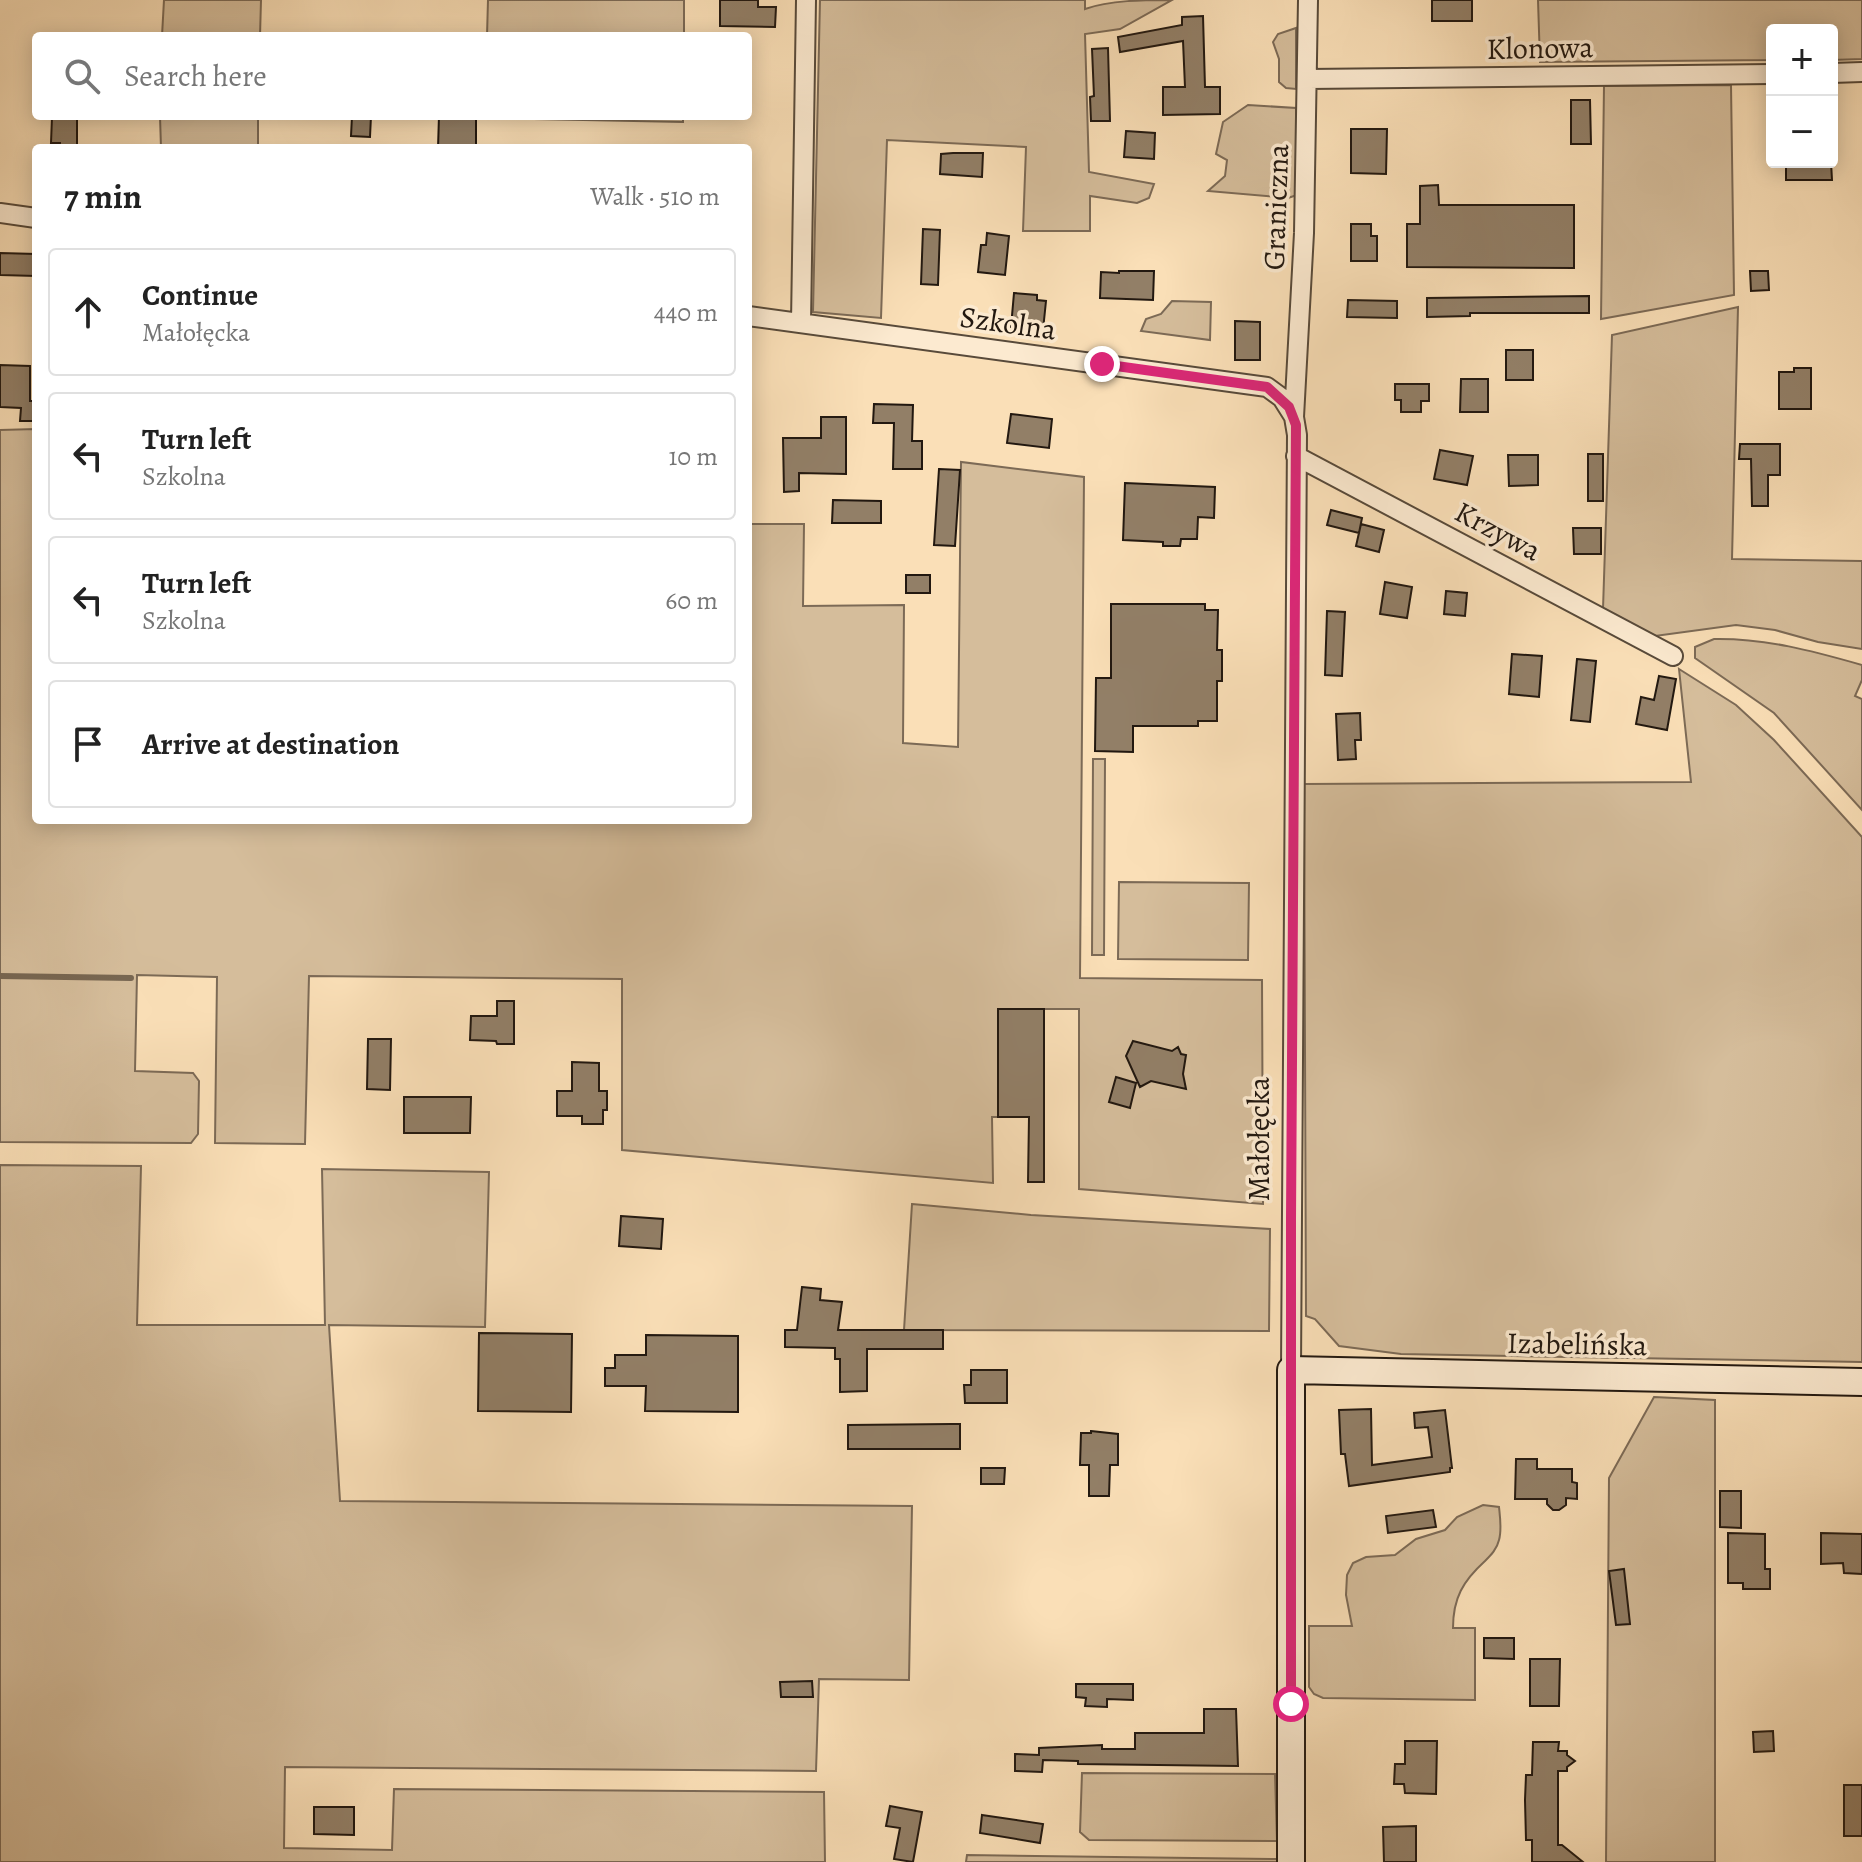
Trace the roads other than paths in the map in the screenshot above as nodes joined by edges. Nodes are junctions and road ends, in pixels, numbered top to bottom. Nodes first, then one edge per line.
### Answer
1 (806, 0) edge
2 (1308, 0) edge
3 (1862, 72) edge
4 (1838, 73) edge
5 (1766, 74) edge
6 (1308, 79) junction
7 (0, 213) edge
8 (32, 217) edge
9 (752, 317) edge
10 (801, 323) junction
11 (1294, 417) junction
12 (1296, 456) junction
13 (1673, 656) dead end
14 (1291, 1370) junction
15 (1862, 1382) edge
16 (1291, 1862) edge

1 - 10 street
2 - 6 street, Graniczna
3 - 4 street
5 - 6 street, Klonowa
6 - 11 street, Graniczna
7 - 8 street
9 - 10 street, Szkolna
10 - 11 street, Szkolna
11 - 12 street, Małołęcka
12 - 13 street, Krzywa
12 - 14 street, Małołęcka
14 - 15 street, Izabelińska
14 - 16 street, Małołęcka

